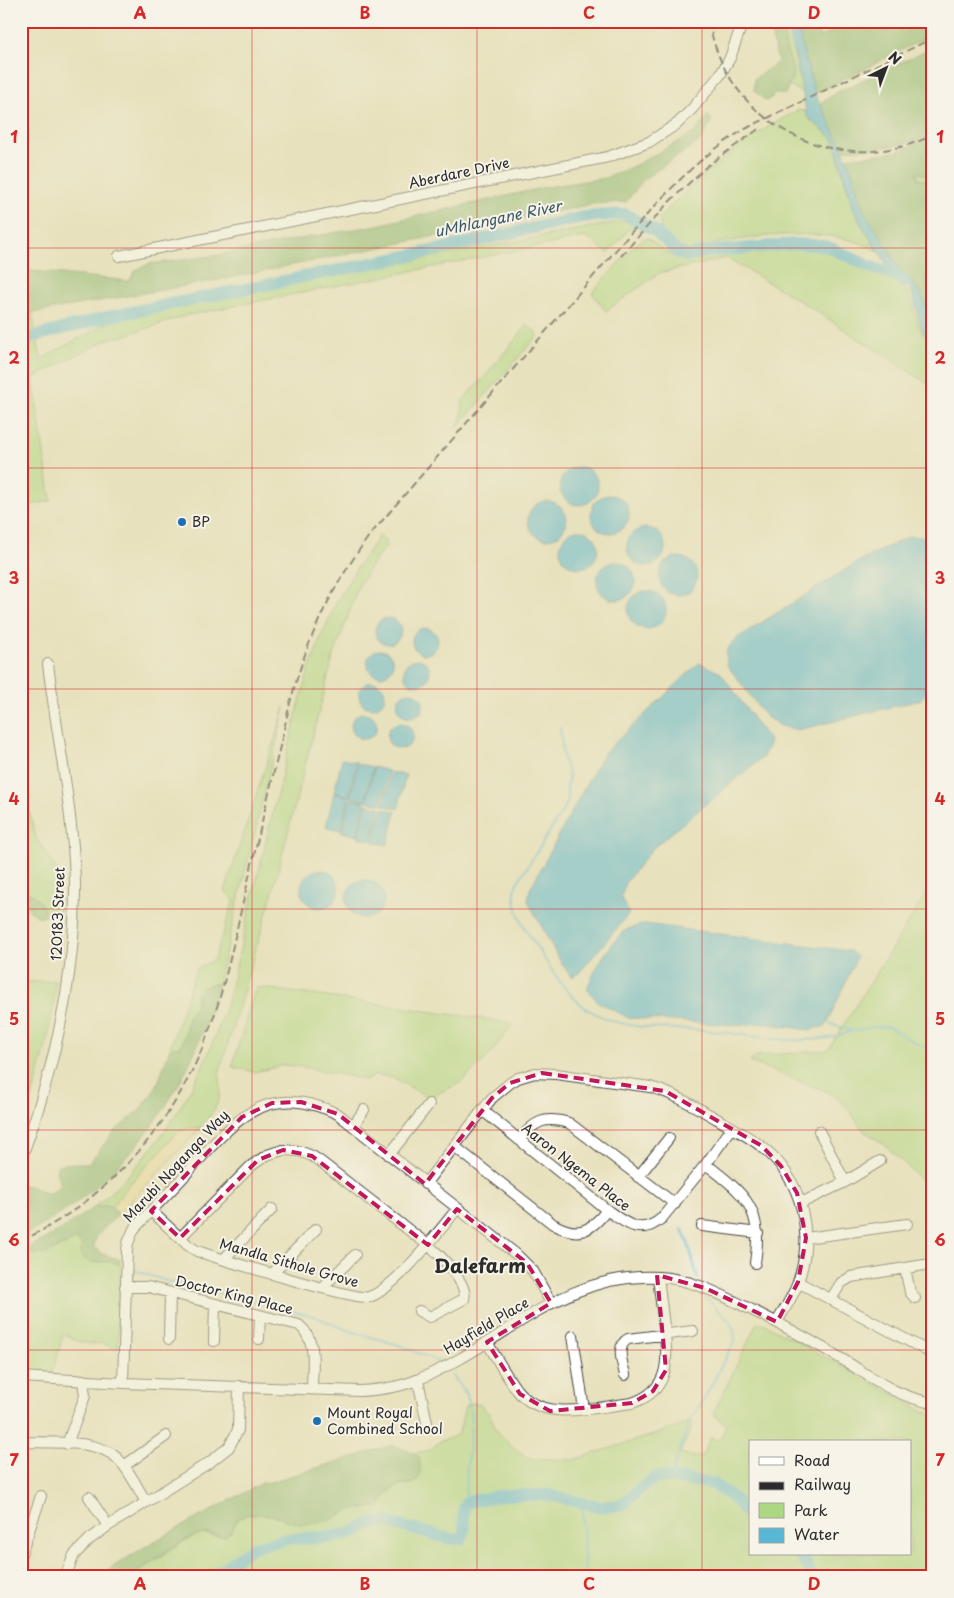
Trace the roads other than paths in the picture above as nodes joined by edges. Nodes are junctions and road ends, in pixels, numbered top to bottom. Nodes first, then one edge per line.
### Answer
1 (743, 21) edge
2 (119, 256) dead end
3 (48, 664) dead end
4 (429, 1104) dead end
5 (364, 1110) dead end
6 (482, 1110) junction
7 (353, 1126) junction
8 (732, 1128) junction
9 (819, 1131) dead end
10 (669, 1138) dead end
11 (519, 1140) junction
12 (454, 1146) junction
13 (389, 1155) junction
14 (21, 1159) edge
15 (880, 1161) dead end
16 (706, 1164) junction
17 (638, 1177) junction
18 (845, 1182) junction
19 (425, 1184) junction
20 (801, 1203) junction
21 (675, 1204) junction
22 (272, 1209) dead end
23 (457, 1209) junction
24 (607, 1210) junction
25 (151, 1211) junction
26 (907, 1224) dead end
27 (702, 1226) dead end
28 (316, 1229) dead end
29 (758, 1233) junction
30 (180, 1238) junction
31 (806, 1238) junction
32 (428, 1245) junction
33 (355, 1255) dead end
34 (224, 1259) junction
35 (755, 1264) dead end
36 (924, 1265) dead end
37 (904, 1268) junction
38 (273, 1273) junction
39 (658, 1276) junction
40 (798, 1282) junction
41 (125, 1287) junction
42 (322, 1288) junction
43 (170, 1293) junction
44 (915, 1298) dead end
45 (831, 1299) junction
46 (551, 1303) junction
47 (214, 1304) junction
48 (419, 1311) dead end
49 (260, 1315) junction
50 (778, 1322) junction
51 (693, 1331) dead end
52 (665, 1335) junction
53 (573, 1336) dead end
54 (259, 1338) dead end
55 (169, 1339) dead end
56 (214, 1341) dead end
57 (487, 1342) junction
58 (931, 1349) edge
59 (625, 1375) dead end
60 (21, 1377) edge
61 (83, 1380) junction
62 (418, 1380) junction
63 (123, 1383) junction
64 (239, 1386) junction
65 (312, 1388) junction
66 (933, 1403) edge
67 (584, 1409) junction
68 (428, 1423) dead end
69 (166, 1436) dead end
70 (21, 1442) edge
71 (67, 1444) junction
72 (124, 1466) junction
73 (41, 1496) dead end
74 (89, 1497) dead end
75 (146, 1502) junction
76 (108, 1526) junction
77 (21, 1554) edge
78 (65, 1577) edge

1 - 2 street, Aberdare Drive
3 - 14 street, 120183 Street
4 - 13 street
5 - 7 street
6 - 8 street
6 - 11 street, Aaron Ngema Place
6 - 12 street
7 - 13 street, Marubi Noganga Way
7 - 25 street, Marubi Noganga Way
8 - 16 street, Aaron Ngema Place
8 - 20 street
9 - 18 street
10 - 17 street
11 - 17 street
11 - 24 street, Aaron Ngema Place
12 - 19 street
12 - 24 street
13 - 19 street, Marubi Noganga Way
15 - 18 street
16 - 21 street, Aaron Ngema Place
16 - 29 street
17 - 21 street
18 - 20 street
19 - 23 street, Marubi Noganga Way
20 - 31 street
21 - 24 street, Aaron Ngema Place
22 - 34 street
23 - 32 street, Mandla Sithole Grove
23 - 46 street, Marubi Noganga Way
25 - 30 street, Mandla Sithole Grove
25 - 41 street, Marubi Noganga Way
26 - 31 street
27 - 29 street
28 - 38 street
29 - 35 street
30 - 32 street
30 - 34 street, Mandla Sithole Grove
31 - 40 street
32 - 42 street, Mandla Sithole Grove
32 - 48 street
33 - 42 street
34 - 38 street, Mandla Sithole Grove
36 - 37 street
37 - 44 street
37 - 45 street
38 - 42 street, Mandla Sithole Grove
39 - 46 street, Hayfield Place
39 - 50 street, Hayfield Place
39 - 52 street
40 - 45 street
40 - 50 street
41 - 43 street, Doctor King Place
41 - 63 street, Marubi Noganga Way
43 - 47 street, Doctor King Place
43 - 55 street
45 - 58 street
46 - 57 street, Hayfield Place
47 - 49 street, Doctor King Place
47 - 56 street
49 - 54 street
49 - 65 street, Doctor King Place
50 - 66 street, Hayfield Place
51 - 52 street
52 - 59 street
52 - 67 street
53 - 67 street
57 - 62 street, Hayfield Place
57 - 67 street
60 - 61 street, Hayfield Place
61 - 63 street, Hayfield Place
61 - 71 street
62 - 65 street, Hayfield Place
62 - 68 street
63 - 64 street, Hayfield Place
64 - 65 street, Hayfield Place
64 - 75 street
69 - 72 street
70 - 71 street
71 - 72 street
72 - 75 street
73 - 77 street
74 - 76 street
75 - 76 street
76 - 78 street

